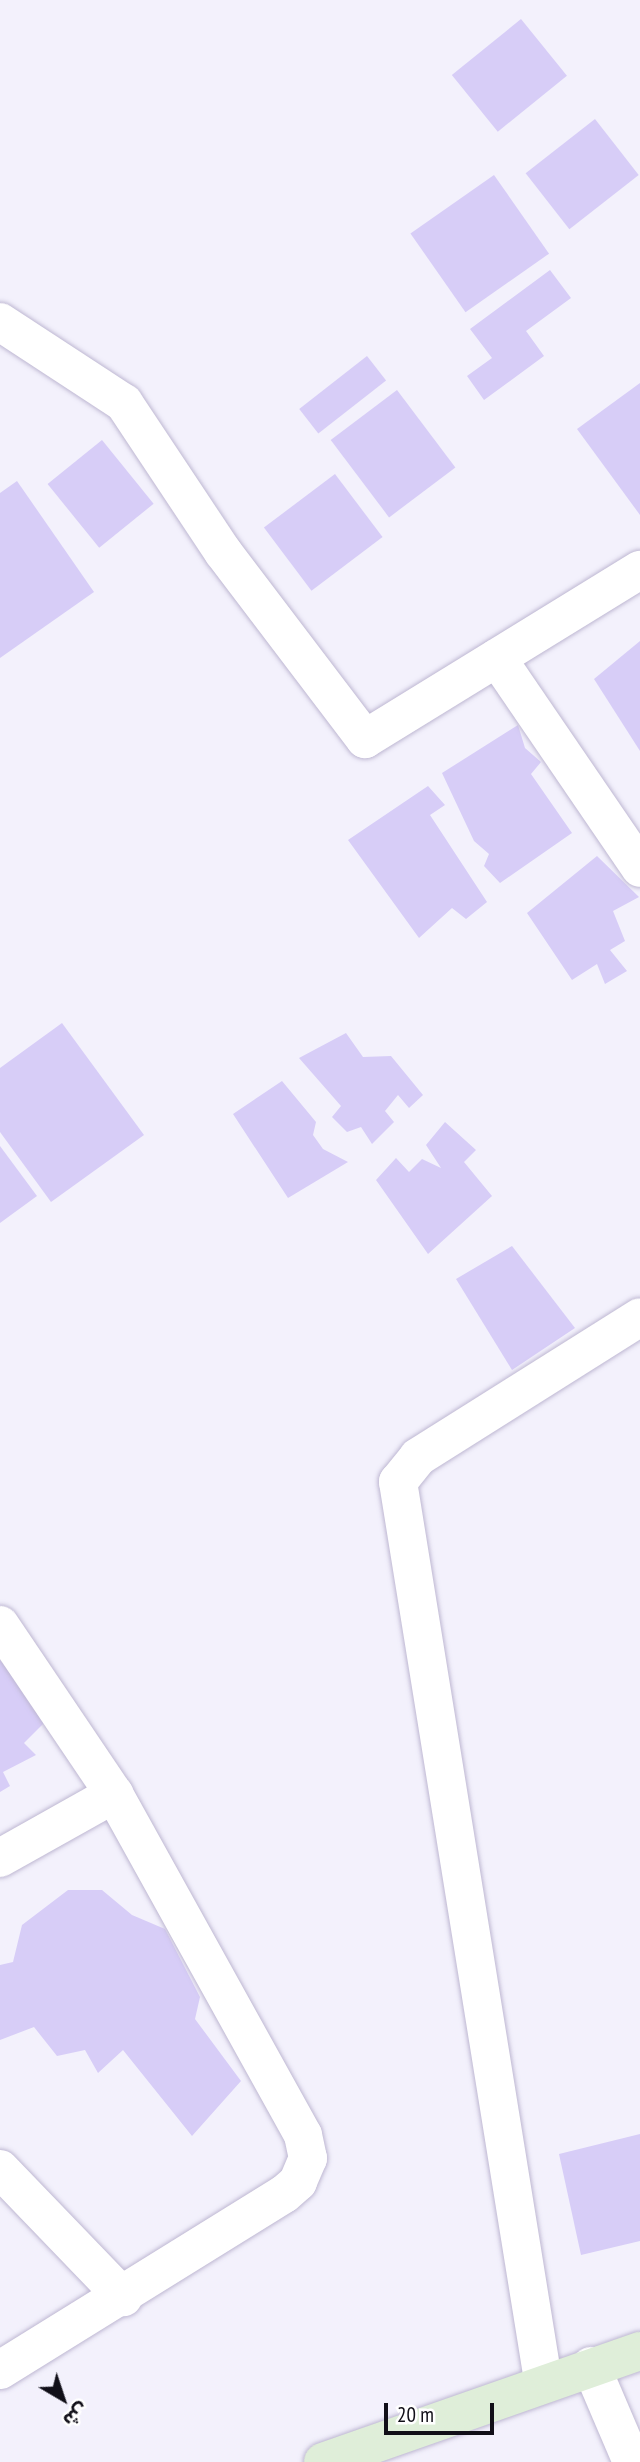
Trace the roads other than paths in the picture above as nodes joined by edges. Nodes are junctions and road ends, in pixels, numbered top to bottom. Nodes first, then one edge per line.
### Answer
1 (0, 322) edge
2 (640, 570) edge
3 (497, 658) junction
4 (640, 868) edge
5 (640, 1317) edge
6 (0, 1625) edge
7 (114, 1794) junction
8 (0, 1858) edge
9 (0, 2169) edge
10 (123, 2297) junction
11 (640, 2351) edge
12 (591, 2366) junction
13 (0, 2370) edge
14 (543, 2380) junction
15 (323, 2462) edge
16 (632, 2462) edge

1 - 3 street
2 - 3 street
3 - 4 street
5 - 14 street
6 - 7 street
7 - 8 street
7 - 10 street
9 - 10 street
10 - 13 street
11 - 12 main road
12 - 14 main road
12 - 16 street
14 - 15 main road

